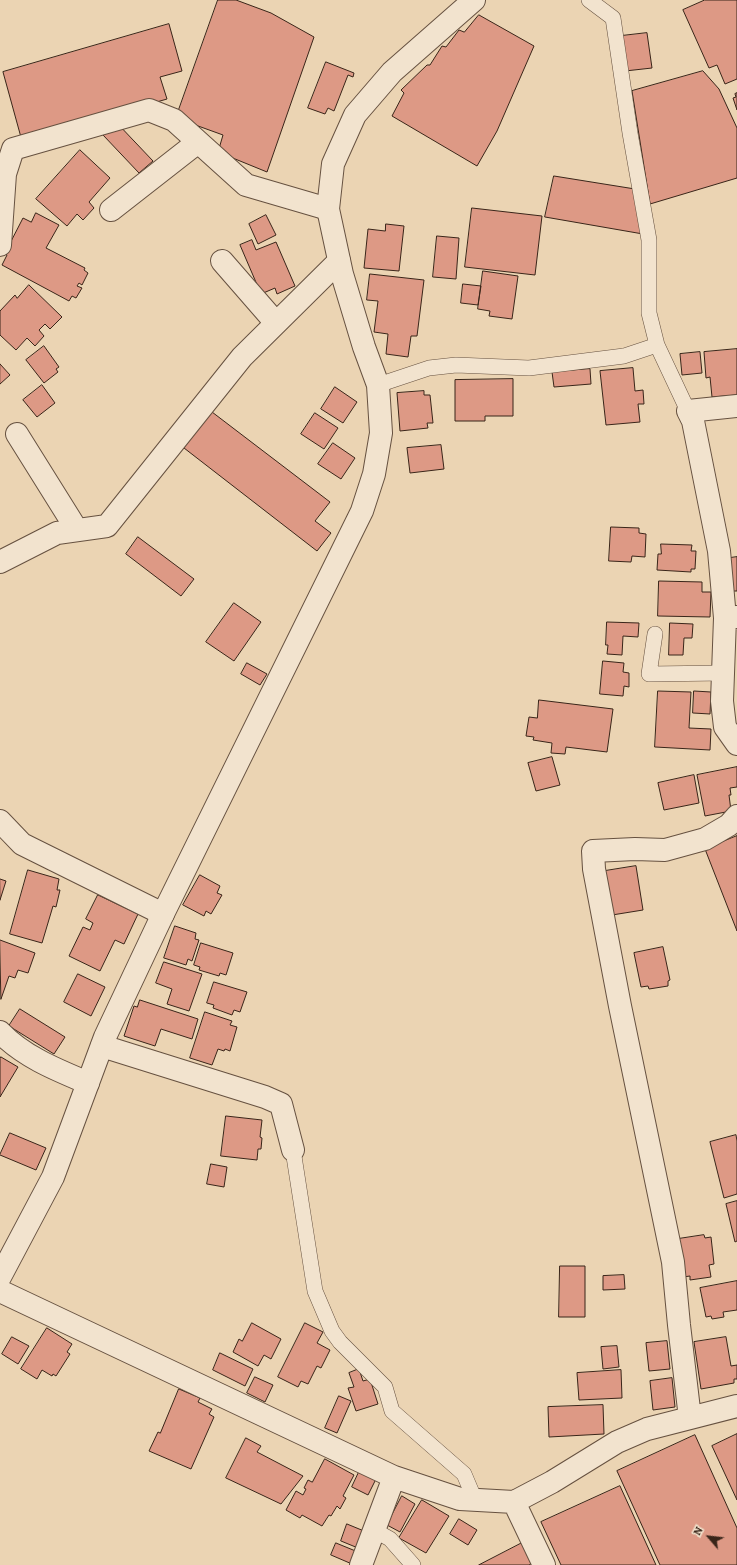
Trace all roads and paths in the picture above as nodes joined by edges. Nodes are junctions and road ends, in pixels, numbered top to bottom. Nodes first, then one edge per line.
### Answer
1 (474, 0) edge
2 (589, 0) edge
3 (198, 142) junction
4 (328, 209) junction
5 (111, 210) dead end
6 (0, 245) edge
7 (222, 261) dead end
8 (339, 261) junction
9 (276, 323) junction
10 (657, 345) junction
11 (378, 385) junction
12 (737, 406) edge
13 (688, 411) junction
14 (17, 434) dead end
15 (77, 530) junction
16 (0, 562) edge
17 (731, 618) edge
18 (655, 634) dead end
19 (723, 673) junction
20 (737, 744) edge
21 (737, 816) edge
22 (0, 821) edge
23 (163, 914) junction
24 (0, 1032) edge
25 (102, 1046) junction
26 (88, 1083) junction
27 (293, 1150) joint
28 (0, 1277) edge
29 (0, 1291) edge
30 (737, 1406) edge
31 (690, 1418) junction
32 (394, 1477) junction
33 (475, 1500) junction
34 (514, 1502) junction
35 (374, 1530) junction
36 (361, 1565) edge
37 (413, 1565) edge
38 (544, 1565) edge

1 - 4 street
2 - 10 lane
3 - 4 street
3 - 5 street
3 - 6 street
4 - 8 street
7 - 9 street
8 - 9 street
8 - 11 street
9 - 15 street
10 - 11 lane
10 - 13 lane
11 - 23 street
12 - 13 street
13 - 17 street
14 - 15 street
15 - 16 street
17 - 19 street
18 - 19 lane
19 - 20 street
21 - 31 street
22 - 23 street
23 - 25 street
24 - 26 street
25 - 26 street
25 - 27 street
26 - 28 street
27 - 33 lane
29 - 32 street
30 - 31 street
31 - 34 street
32 - 33 street
32 - 35 street
33 - 34 street
34 - 38 street
35 - 36 street
35 - 37 lane

